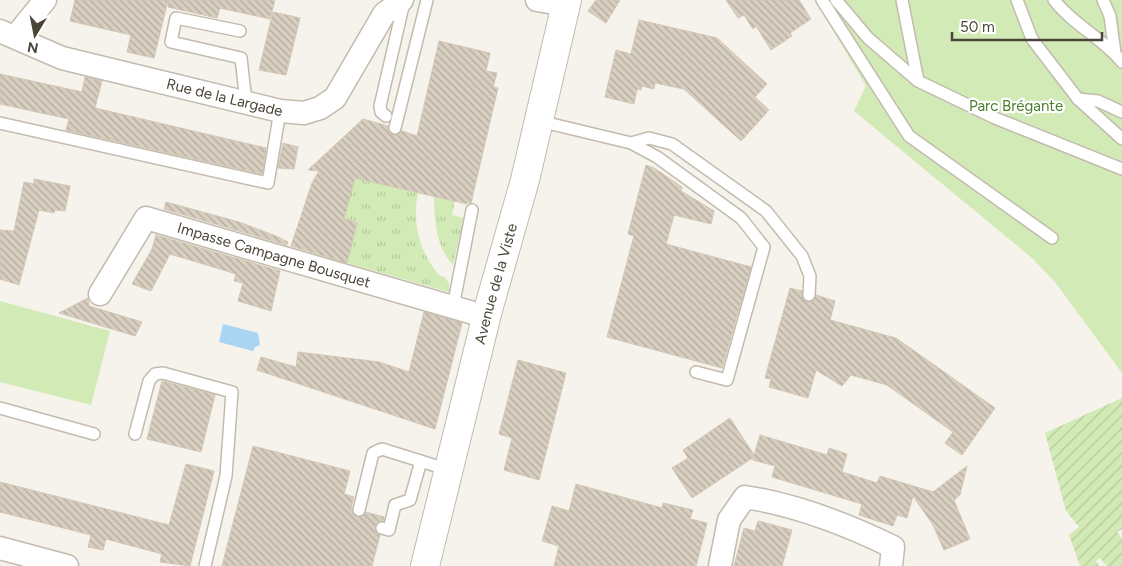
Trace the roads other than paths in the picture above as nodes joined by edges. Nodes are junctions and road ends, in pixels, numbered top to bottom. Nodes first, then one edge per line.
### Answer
1 (46, 0) edge
2 (403, 0) edge
3 (427, 0) edge
4 (537, 0) edge
5 (822, 0) edge
6 (836, 0) edge
7 (902, 0) edge
8 (1017, 0) edge
9 (1054, 0) edge
10 (1104, 0) edge
11 (566, 3) edge
12 (240, 31) dead end
13 (8, 34) edge
14 (1118, 58) edge
15 (918, 81) junction
16 (1078, 99) junction
17 (246, 102) junction
18 (280, 111) junction
19 (1122, 112) edge
20 (386, 116) dead end
21 (537, 120) junction
22 (0, 123) edge
23 (395, 128) dead end
24 (1122, 138) edge
25 (631, 143) junction
26 (1122, 169) edge
27 (472, 210) dead end
28 (1052, 238) dead end
29 (450, 269) dead end
30 (459, 277) junction
31 (100, 294) dead end
32 (809, 295) dead end
33 (453, 307) junction
34 (487, 317) junction
35 (696, 372) dead end
36 (0, 408) edge
37 (94, 434) dead end
38 (135, 434) dead end
39 (421, 461) junction
40 (449, 470) junction
41 (359, 510) dead end
42 (382, 528) dead end
43 (0, 548) edge
44 (431, 558) edge
45 (67, 566) edge
46 (205, 566) edge
47 (720, 566) edge
48 (891, 566) edge

1 - 13 street
2 - 18 street, Rue de la Largade
2 - 20 lane
3 - 23 lane
4 - 11 street
5 - 28 lane
6 - 15 lane
7 - 15 lane
8 - 16 lane
9 - 14 lane
10 - 14 lane
11 - 21 street, Avenue de la Viste
12 - 17 lane
13 - 17 street, Rue de la Largade
15 - 26 lane
16 - 19 lane
16 - 24 lane
17 - 18 street, Rue de la Largade
18 - 22 lane
21 - 25 lane
21 - 34 street, Avenue de la Viste
25 - 32 lane
25 - 35 lane
27 - 30 lane
29 - 30 lane
30 - 33 lane
31 - 33 street, Impasse Campagne Bousquet
33 - 34 street, Impasse Campagne Bousquet
34 - 40 street, Avenue de la Viste
36 - 37 lane
38 - 46 lane
39 - 40 lane
39 - 41 lane
39 - 42 lane
40 - 44 street, Avenue de la Viste
43 - 45 street
47 - 48 street

